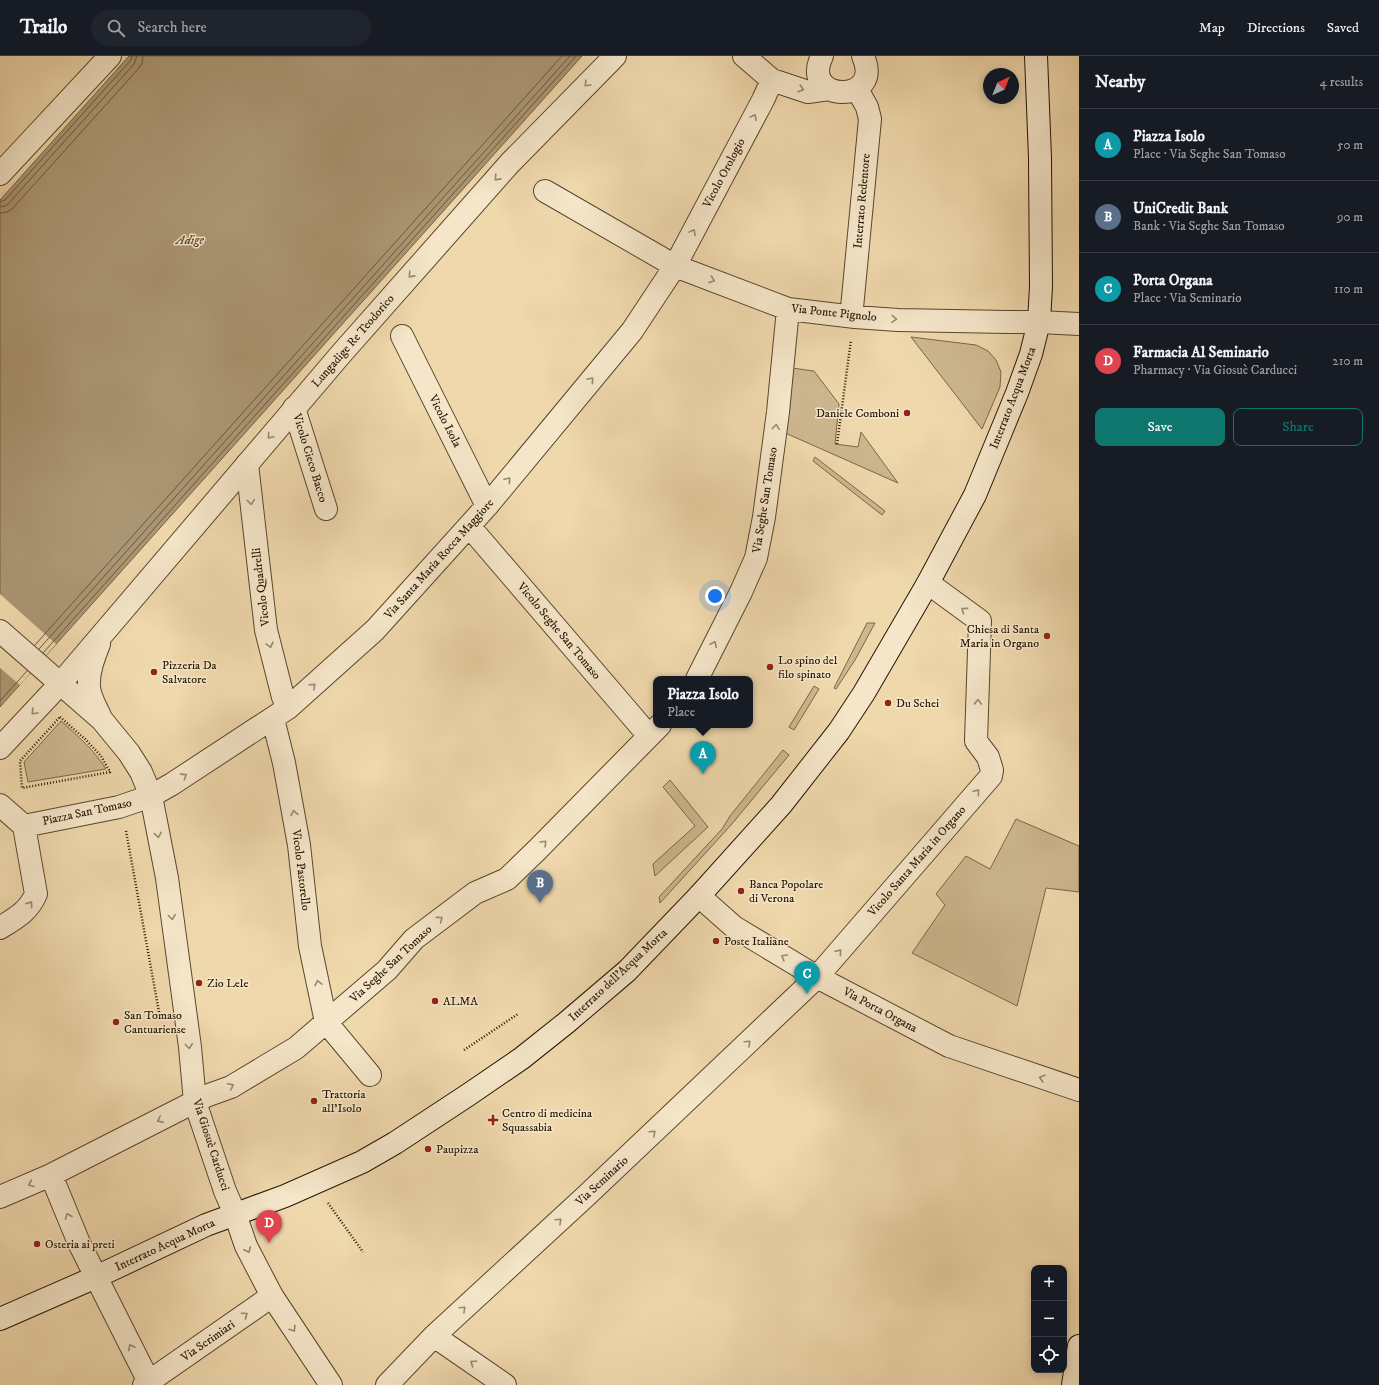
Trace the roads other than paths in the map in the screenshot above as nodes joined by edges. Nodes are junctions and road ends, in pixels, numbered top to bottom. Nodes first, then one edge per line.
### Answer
1 (110, 56) edge
2 (614, 56) edge
3 (744, 56) edge
4 (822, 56) edge
5 (863, 56) edge
6 (1036, 56) edge
7 (772, 80) junction
8 (857, 88) junction
9 (829, 89) junction
10 (0, 174) edge
11 (545, 191) dead end
12 (675, 266) junction
13 (788, 309) junction
14 (1039, 322) junction
15 (1079, 324) edge
16 (854, 326) junction
17 (402, 336) dead end
18 (294, 408) junction
19 (247, 464) junction
20 (487, 506) junction
21 (326, 509) dead end
22 (469, 526) junction
23 (928, 583) junction
24 (904, 624) joint
25 (0, 631) edge
26 (102, 635) junction
27 (19, 648) junction
28 (699, 676) edge
29 (60, 684) junction
30 (280, 714) junction
31 (102, 720) junction
32 (654, 731) edge
33 (0, 748) edge
34 (150, 796) junction
35 (0, 804) edge
36 (24, 826) junction
37 (700, 896) junction
38 (0, 928) edge
39 (817, 977) junction
40 (326, 1022) junction
41 (370, 1075) dead end
42 (1079, 1090) edge
43 (195, 1102) junction
44 (51, 1175) junction
45 (0, 1197) edge
46 (235, 1214) junction
47 (96, 1277) junction
48 (272, 1296) junction
49 (0, 1319) edge
50 (434, 1336) junction
51 (1079, 1346) edge
52 (146, 1384) edge
53 (331, 1385) edge
54 (387, 1385) edge
55 (505, 1385) edge
56 (1073, 1385) edge

1 - 10 street
2 -> 18 street, Lungadige Re Teodorico
3 - 7 street
4 - 9 street
5 - 8 street
6 - 14 street, Interrato Acqua Morta
7 -> 9 street
12 -> 7 street, Vicolo Orologio
8 - 9 street
8 - 16 street, Interrato Redentore
11 - 12 street, Via Ponte Pignolo
12 -> 13 street, Via Ponte Pignolo
20 -> 12 street, Via Santa Maria Rocca Maggiore
13 - 16 street, Via Ponte Pignolo
28 -> 13 street, Via Seghe San Tomaso
14 - 15 street, Via Ponte Pignolo
16 -> 14 street, Via Ponte Pignolo
14 - 23 street, Interrato Acqua Morta
17 - 20 street, Vicolo Isola
18 -> 19 street, Lungadige Re Teodorico
18 - 21 street, Vicolo Cieco Bacco
19 - 26 street, Lungadige Re Teodorico
19 -> 30 street, Vicolo Quadrelli
20 - 22 street, Via Santa Maria Rocca Maggiore
30 -> 22 street, Via Santa Maria Rocca Maggiore
22 - 32 street, Vicolo Seghe San Tomaso
23 - 24 street, Interrato Acqua Morta
39 -> 23 street, Vicolo Santa Maria in Organo
24 - 37 street, Interrato dell'Acqua Morta
25 - 27 street
26 - 27 street, Lungadige Re Teodorico
26 - 29 street, Lungadige Re Teodorico
26 - 31 street
27 - 29 street
29 - 31 street
29 -> 33 street, Lungadige Re Teodorico
34 -> 30 street, Via Santa Maria Rocca Maggiore
40 -> 30 street, Vicolo Pastorello
31 - 34 street
40 -> 32 street, Via Seghe San Tomaso
34 - 36 street, Piazza San Tomaso
34 -> 43 street, Via Giosuè Carducci
35 - 36 street
38 -> 36 street
39 -> 37 street, Via Porta Organa
37 - 46 street, Interrato dell'Acqua Morta
42 -> 39 street, Via Porta Organa
50 -> 39 street, Via Seminario
40 - 41 street
43 -> 40 street, Via Seghe San Tomaso
43 -> 44 street, Via Seghe San Tomaso
43 - 46 street, Via Giosuè Carducci
44 -> 45 street, Via Seghe San Tomaso
47 -> 44 street
46 - 47 street, Interrato Acqua Morta
46 -> 48 street, Via Giosuè Carducci
47 - 49 street, Interrato Acqua Morta
52 -> 47 street
52 -> 48 street, Via Scrimiari
48 -> 53 street, Via Giosuè Carducci
50 - 54 street, Via Seminario
55 -> 50 street
51 - 56 street

